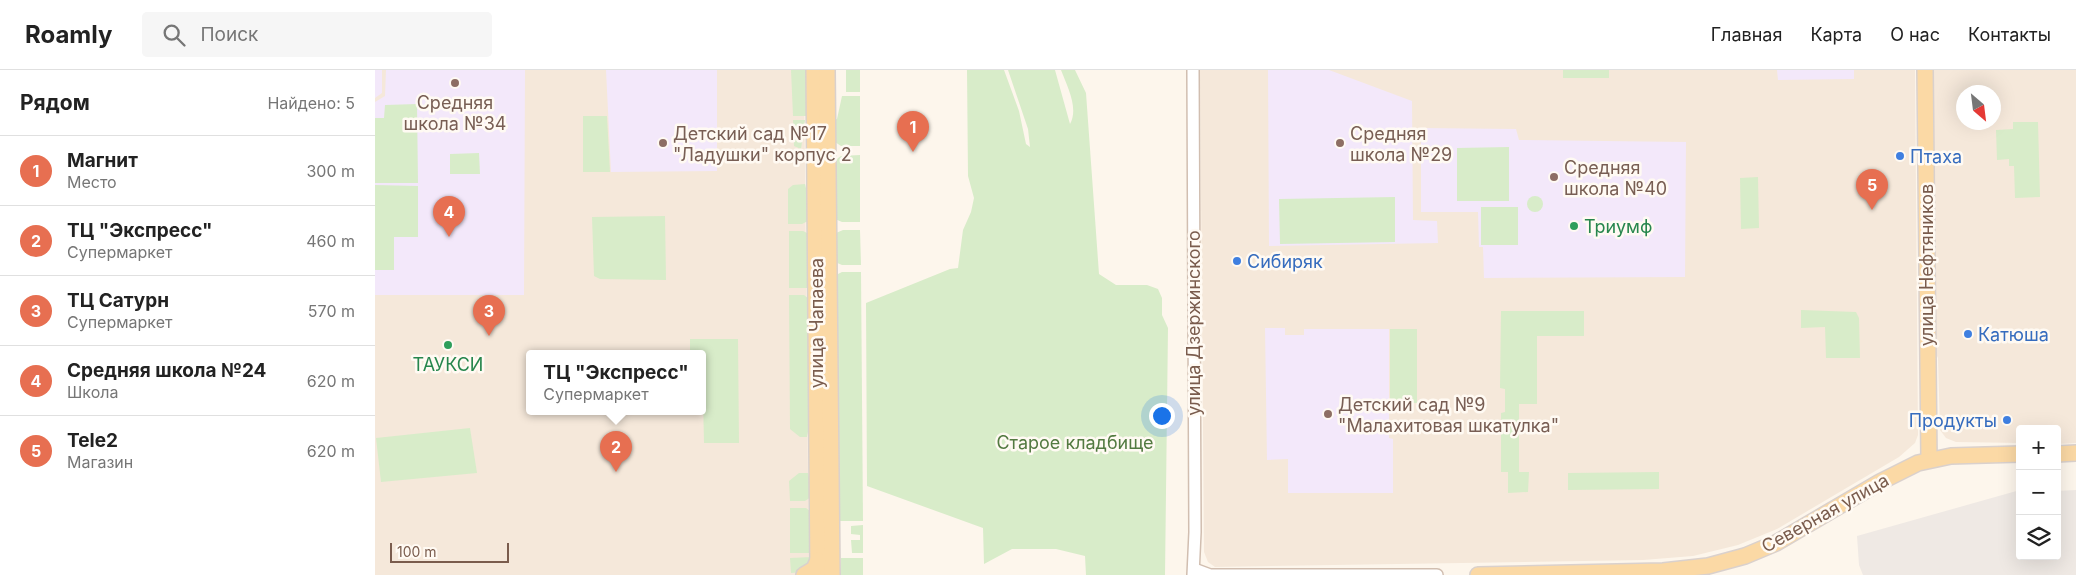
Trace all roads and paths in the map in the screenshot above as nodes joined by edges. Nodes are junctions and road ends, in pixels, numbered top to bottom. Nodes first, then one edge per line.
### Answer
1 (814, 70) edge
2 (827, 70) edge
3 (1193, 70) edge
4 (1925, 70) edge
5 (823, 366) junction
6 (2076, 453) edge
7 (2016, 454) edge
8 (2061, 454) edge
9 (1929, 460) junction
10 (818, 568) edge
11 (1194, 572) edge
12 (1375, 574) edge
13 (805, 575) edge
14 (832, 575) edge
15 (1437, 575) edge
16 (1478, 575) edge

1 - 5 main road, улица Чапаева
2 - 5 main road, улица Чапаева
3 - 11 street, улица Дзержинского
4 - 9 main road, улица Нефтяников
5 - 10 main road, улица Чапаева
5 - 14 main road, улица Чапаева
6 - 8 main road
7 - 9 main road, Северная улица
9 - 16 main road, Северная улица
10 - 13 main road
11 - 12 street
12 - 15 street

